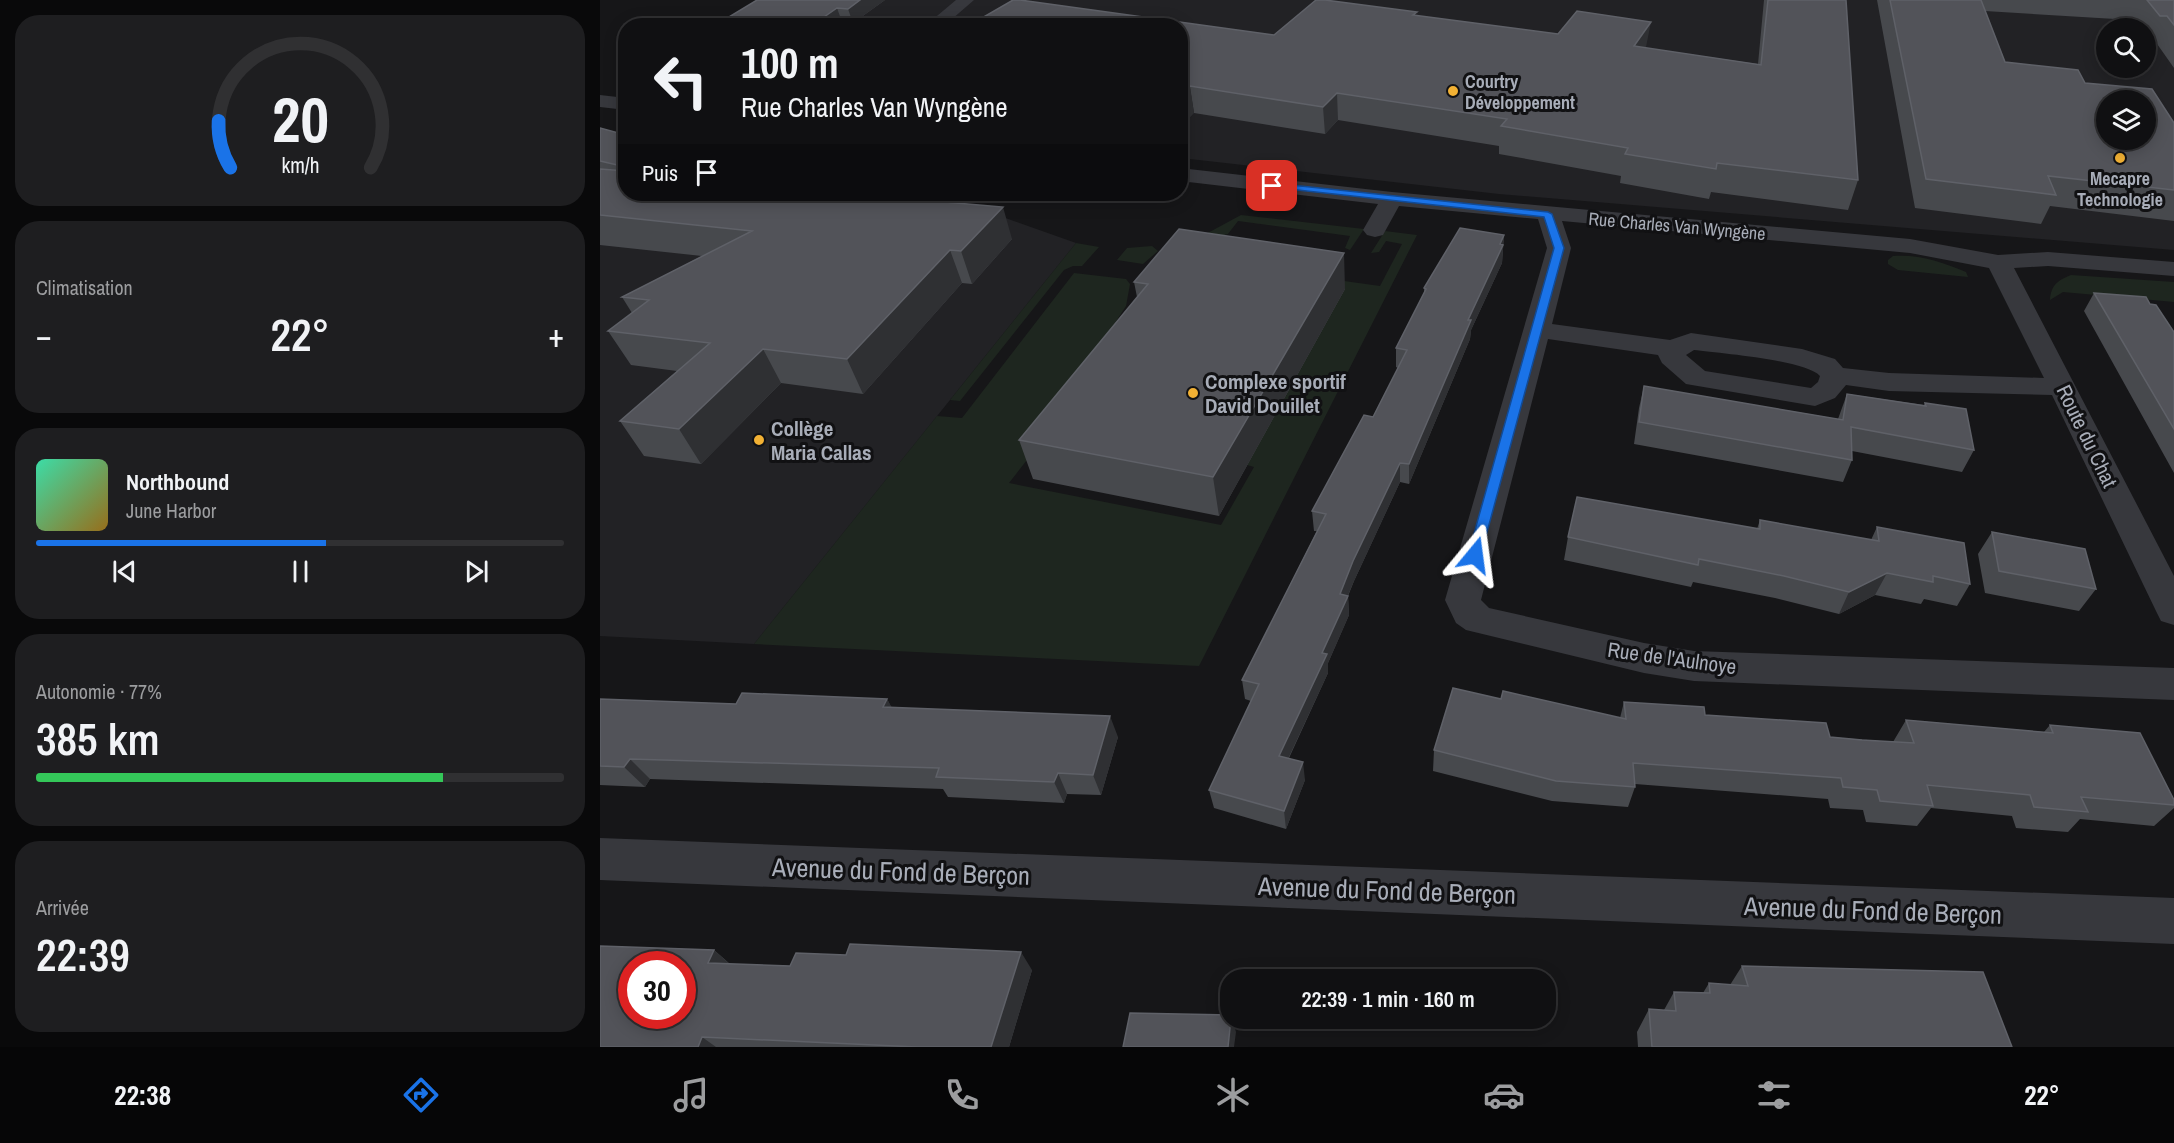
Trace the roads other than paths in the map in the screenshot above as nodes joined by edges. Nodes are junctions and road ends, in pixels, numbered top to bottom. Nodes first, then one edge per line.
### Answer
1 (966, 0) edge
2 (943, 18) edge
3 (600, 101) edge
4 (618, 104) edge
5 (1188, 175) edge
6 (1392, 199) junction
7 (1548, 214) junction
8 (1375, 230) dead end
9 (1998, 262) junction
10 (2174, 269) edge
11 (1538, 330) junction
12 (1673, 349) junction
13 (1834, 375) junction
14 (2064, 387) junction
15 (2174, 611) edge
16 (2174, 684) edge
17 (600, 859) edge
18 (2174, 921) edge

1 - 2 street
3 - 4 street
5 - 6 street, Rue Charles Van Wyngène
6 - 7 street, Rue Charles Van Wyngène
6 - 8 street
7 - 9 street, Rue Charles Van Wyngène
7 - 11 street, Rue de l'Aulnoye
9 - 10 street, Rue Charles Van Wyngène
9 - 14 street, Route du Chat
11 - 12 street
11 - 16 street, Rue de l'Aulnoye
12 - 13 street
12 - 13 street
13 - 14 street
14 - 15 street, Route du Chat
17 - 18 street, Avenue du Fond de Berçon

